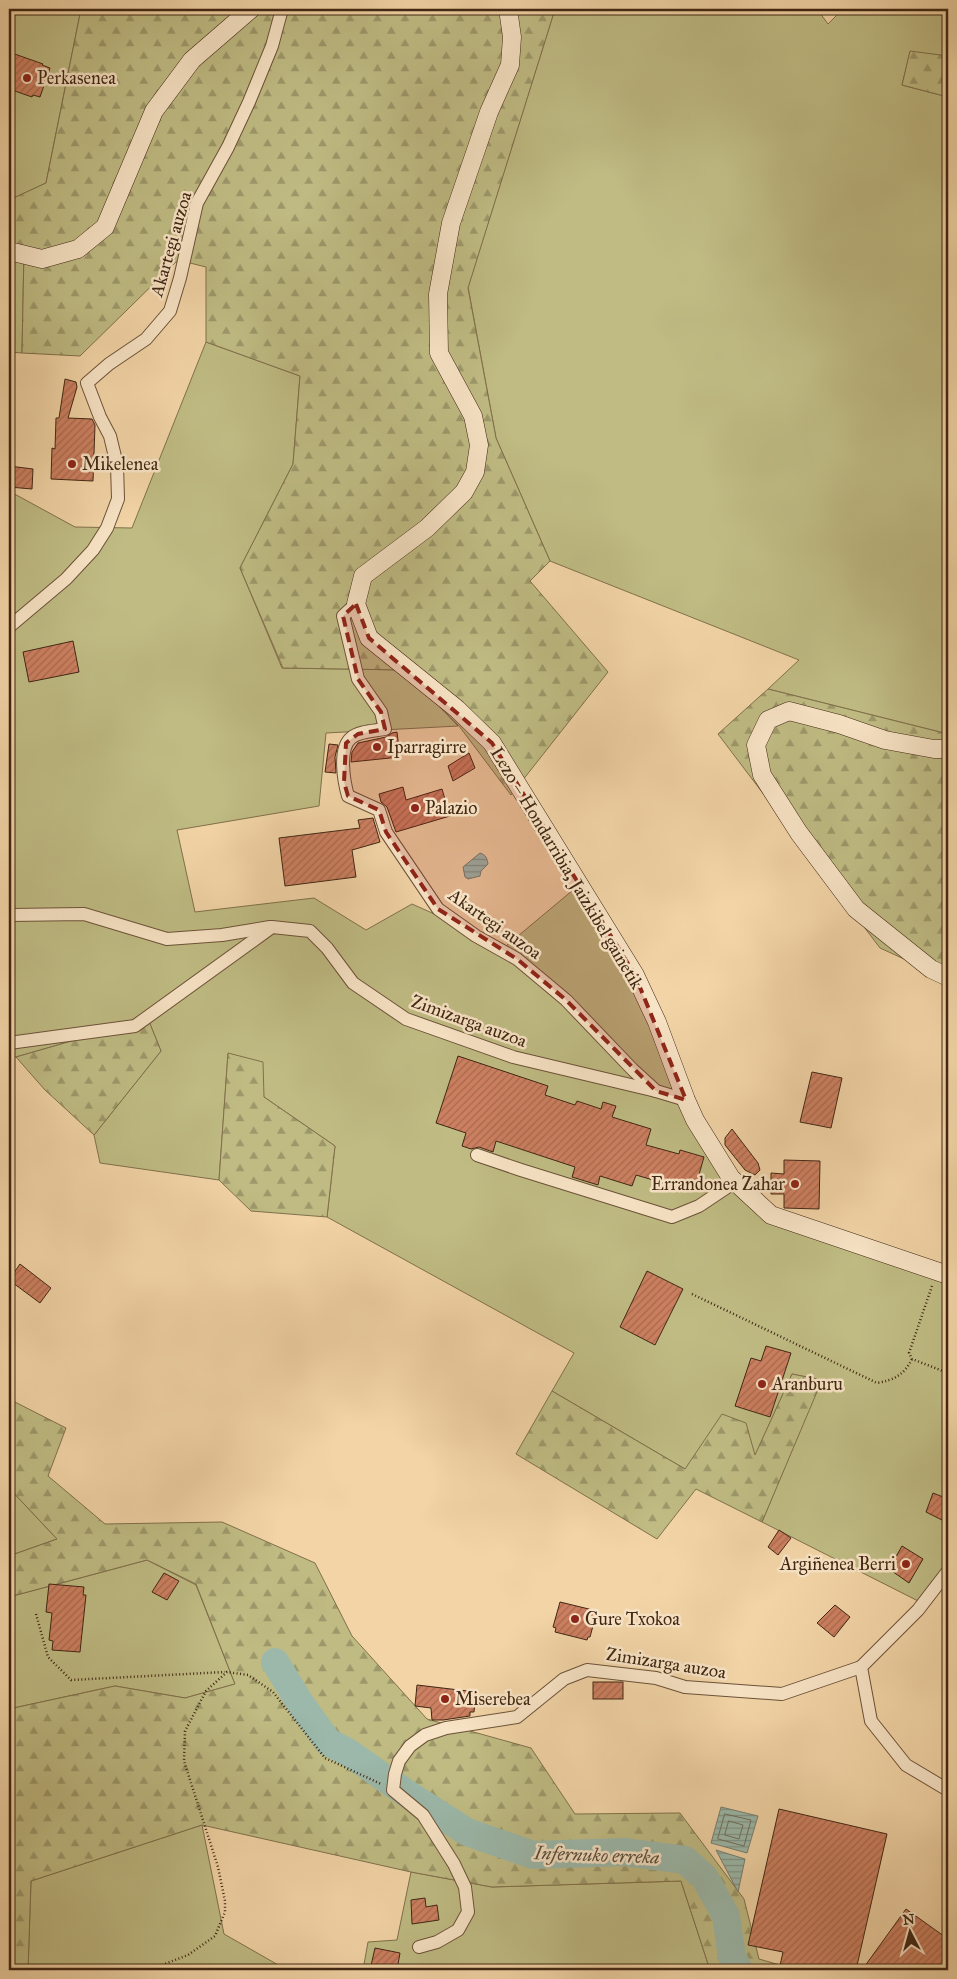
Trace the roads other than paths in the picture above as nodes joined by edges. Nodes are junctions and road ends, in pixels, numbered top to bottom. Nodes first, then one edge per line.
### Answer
1 (251, 9) edge
2 (282, 9) edge
3 (508, 9) edge
4 (9, 251) edge
5 (356, 604) junction
6 (9, 627) edge
7 (948, 749) edge
8 (9, 915) edge
9 (272, 926) junction
10 (948, 977) edge
11 (9, 1043) edge
12 (656, 1091) junction
13 (686, 1100) junction
14 (477, 1155) dead end
15 (735, 1182) junction
16 (943, 1273) edge
17 (948, 1571) edge
18 (861, 1667) junction
19 (948, 1790) edge
20 (419, 1947) dead end

1 - 4 street
2 - 6 street, Akartegi auzoa
3 - 5 street
5 - 12 street, Akartegi auzoa
5 - 13 street, Lezo – Hondarribia, Jaizkibel gainetik
7 - 10 street
8 - 9 street, Zimizarga auzoa
9 - 11 street
9 - 12 street, Zimizarga auzoa
12 - 13 street, Akartegi auzoa
13 - 15 street, Lezo – Hondarribia, Jaizkibel gainetik
14 - 15 street
15 - 16 street, Lezo – Hondarribia, Jaizkibel gainetik
17 - 18 street, Zimizarga auzoa
18 - 19 street
18 - 20 street, Zimizarga auzoa

